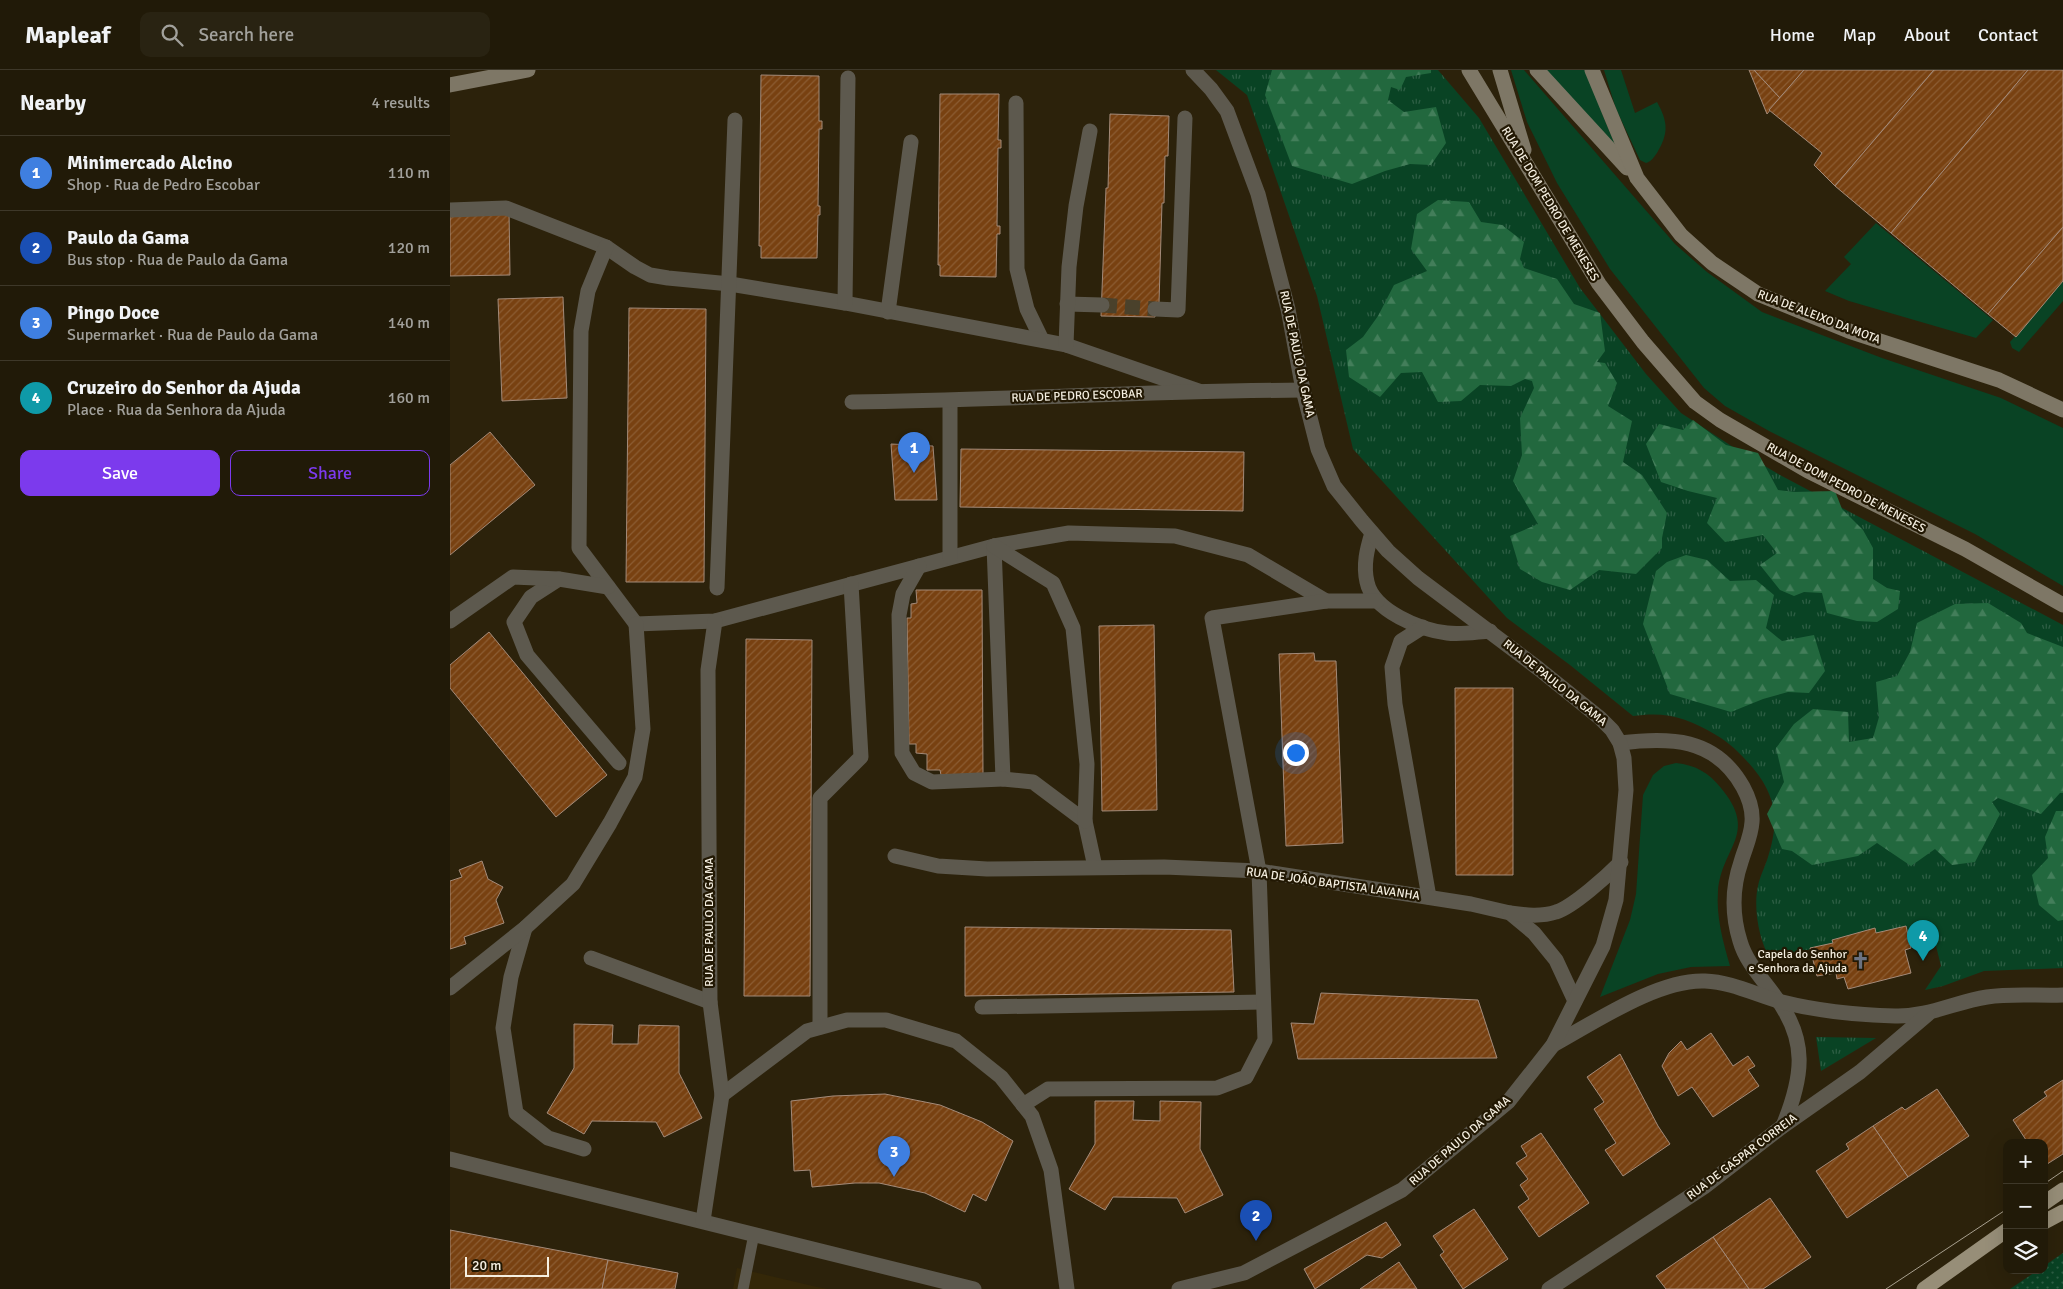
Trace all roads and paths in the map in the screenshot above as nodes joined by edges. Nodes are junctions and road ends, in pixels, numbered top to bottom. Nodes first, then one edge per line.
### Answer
1 (528, 70) edge
2 (1193, 70) edge
3 (1469, 70) edge
4 (1500, 70) edge
5 (1537, 70) edge
6 (1592, 70) edge
7 (848, 78) dead end
8 (450, 85) edge
9 (1016, 103) dead end
10 (1185, 118) dead end
11 (735, 120) dead end
12 (1090, 131) dead end
13 (911, 142) dead end
14 (1530, 172) junction
15 (1637, 178) junction
16 (450, 210) edge
17 (606, 247) junction
18 (730, 284) junction
19 (845, 304) junction
20 (1067, 304) junction
21 (1102, 305) tunnel mouth
22 (1155, 309) tunnel mouth
23 (888, 312) junction
24 (1042, 340) junction
25 (1066, 345) junction
26 (1303, 390) junction
27 (1199, 391) junction
28 (950, 400) junction
29 (852, 402) dead end
30 (2063, 410) edge
31 (1372, 533) junction
32 (994, 546) junction
33 (950, 557) junction
34 (919, 566) junction
35 (560, 579) junction
36 (851, 584) junction
37 (608, 587) junction
38 (717, 588) dead end
39 (1326, 601) junction
40 (1377, 601) junction
41 (2063, 605) edge
42 (450, 621) edge
43 (715, 621) junction
44 (636, 624) junction
45 (1423, 627) junction
46 (1490, 631) junction
47 (1620, 743) junction
48 (619, 763) dead end
49 (1003, 778) junction
50 (1085, 822) junction
51 (895, 856) dead end
52 (1621, 862) junction
53 (1095, 867) junction
54 (1259, 871) junction
55 (1429, 897) junction
56 (1510, 913) junction
57 (524, 928) junction
58 (591, 958) dead end
59 (450, 988) edge
60 (2063, 996) edge
61 (1575, 1001) junction
62 (710, 1002) junction
63 (1263, 1002) junction
64 (1780, 1002) junction
65 (982, 1007) dead end
66 (1928, 1014) junction
67 (820, 1027) junction
68 (1553, 1044) junction
69 (722, 1095) junction
70 (1023, 1105) junction
71 (1783, 1126) junction
72 (584, 1149) dead end
73 (450, 1158) edge
74 (2063, 1190) edge
75 (2048, 1200) edge
76 (2063, 1212) edge
77 (2048, 1220) edge
78 (703, 1221) junction
79 (2003, 1233) edge
80 (754, 1234) junction
81 (2003, 1242) edge
82 (1964, 1260) junction
83 (743, 1289) edge
84 (974, 1289) edge
85 (1067, 1289) edge
86 (1179, 1289) edge
87 (1549, 1289) edge
88 (1924, 1289) edge

1 - 8 main road
2 - 26 street, RUA DE PAULO DA GAMA
3 - 14 main road, RUA DE DOM PEDRO DE MENESES
4 - 14 main road
5 - 15 main road
6 - 15 main road, RUA DE ALEIXO DA MOTA
7 - 19 street
9 - 24 street
10 - 22 street
11 - 18 street
12 - 20 street
13 - 23 street
14 - 41 main road, RUA DE DOM PEDRO DE MENESES
15 - 30 main road, RUA DE ALEIXO DA MOTA
16 - 17 street
17 - 18 street
17 - 37 street
18 - 19 street
18 - 38 street
19 - 23 street
20 - 21 street
20 - 25 street
23 - 24 street
24 - 25 street
25 - 27 street
26 - 27 street, RUA DE PEDRO ESCOBAR
26 - 31 street, RUA DE PAULO DA GAMA
27 - 28 street, RUA DE PEDRO ESCOBAR
28 - 29 street, RUA DE PEDRO ESCOBAR
28 - 33 street
31 - 40 street
31 - 46 street, RUA DE PAULO DA GAMA
32 - 33 street
32 - 39 street
32 - 49 street
32 - 50 street
33 - 34 street
34 - 36 street
34 - 49 street
35 - 37 street
35 - 42 street
35 - 48 street
36 - 43 street
36 - 67 street
37 - 44 street
39 - 40 street
39 - 54 street
40 - 45 street
43 - 44 street
43 - 62 street, RUA DE PAULO DA GAMA
44 - 57 street
45 - 46 street
45 - 55 street
46 - 47 street, RUA DE PAULO DA GAMA
47 - 52 street, RUA DE PAULO DA GAMA
47 - 64 street
49 - 50 street
50 - 53 street
51 - 53 street, RUA DE JOÃO BAPTISTA LAVANHA
52 - 56 street
52 - 61 street, RUA DE PAULO DA GAMA
53 - 54 street, RUA DE JOÃO BAPTISTA LAVANHA
54 - 55 street, RUA DE JOÃO BAPTISTA LAVANHA
54 - 63 street
55 - 56 street, RUA DE JOÃO BAPTISTA LAVANHA
56 - 61 street, RUA DE JOÃO BAPTISTA LAVANHA
57 - 59 street
57 - 72 street
58 - 62 street
60 - 66 street
61 - 68 street, RUA DE PAULO DA GAMA
62 - 69 street, RUA DE PAULO DA GAMA
63 - 65 street
63 - 70 street
64 - 66 street
64 - 68 street
64 - 71 street
66 - 71 street, RUA DE GASPAR CORREIA
67 - 69 street
67 - 70 street
68 - 86 street, RUA DE PAULO DA GAMA
69 - 78 street, RUA DE PAULO DA GAMA
70 - 85 street
71 - 87 street, RUA DE GASPAR CORREIA
73 - 78 street
74 - 75 main road
76 - 77 main road
78 - 80 street
79 - 82 main road
80 - 83 lane
80 - 84 street
81 - 82 main road
82 - 88 main road

